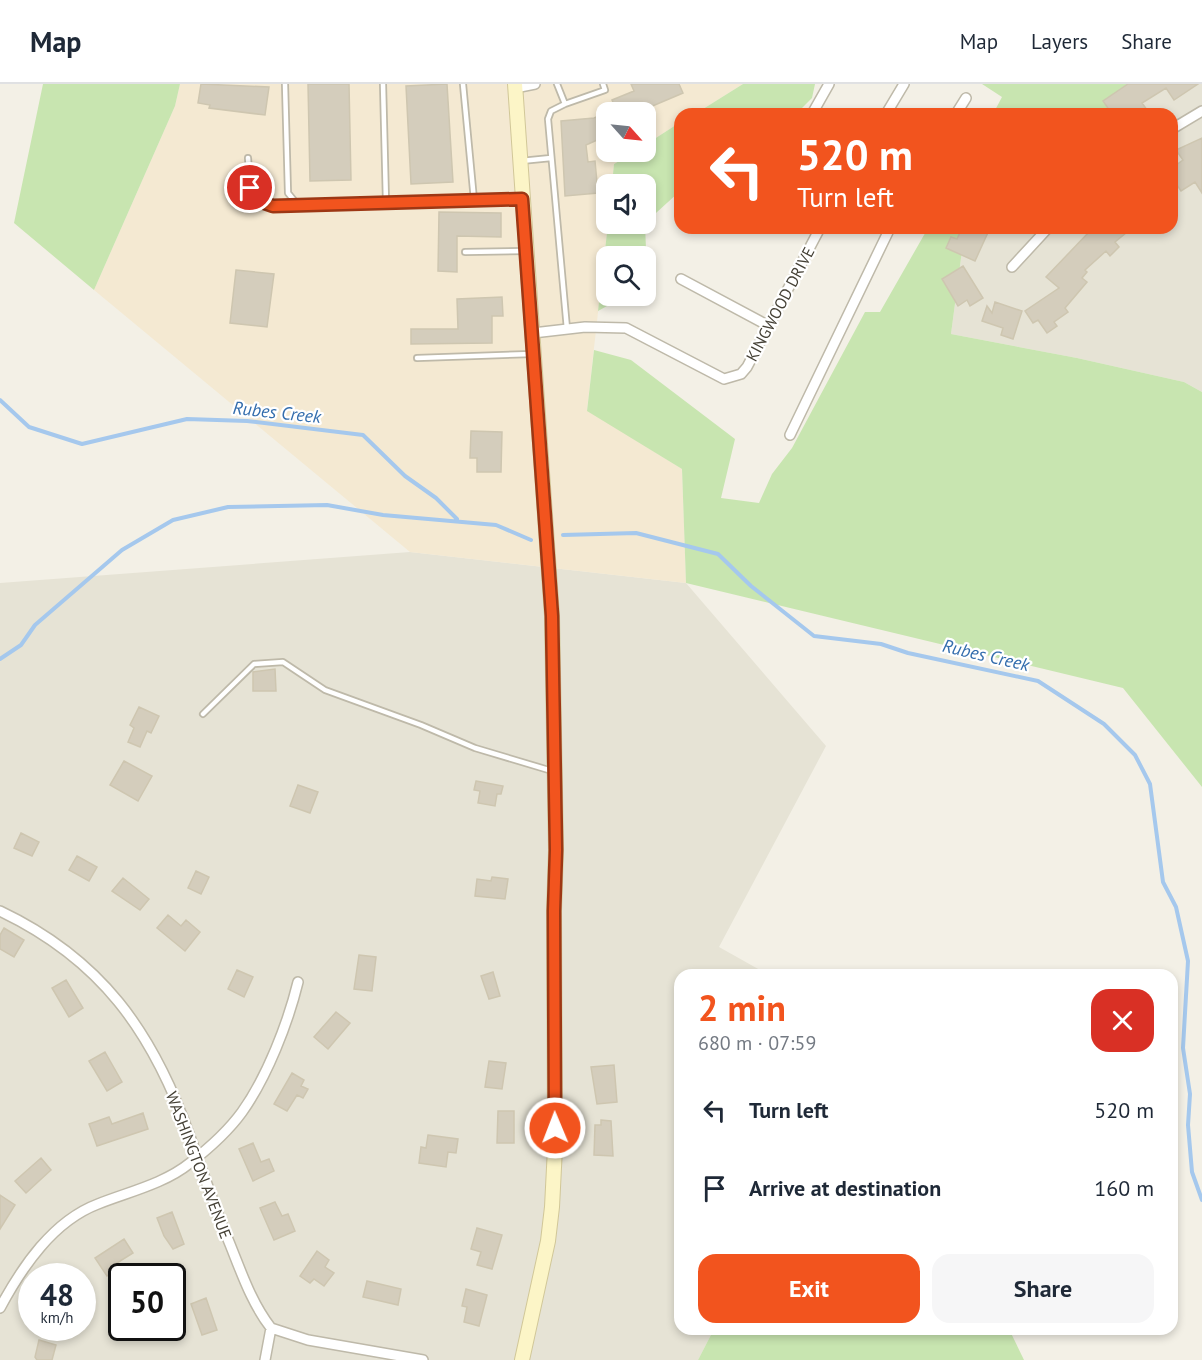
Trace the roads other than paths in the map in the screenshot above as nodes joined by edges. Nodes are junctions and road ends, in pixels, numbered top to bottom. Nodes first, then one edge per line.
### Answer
1 (285, 84) edge
2 (383, 84) edge
3 (463, 84) edge
4 (535, 84) edge
5 (557, 84) edge
6 (603, 84) edge
7 (829, 84) edge
8 (904, 84) edge
9 (515, 86) edge
10 (966, 98) dead end
11 (565, 104) junction
12 (815, 108) edge
13 (890, 108) edge
14 (960, 108) edge
15 (1202, 111) edge
16 (1178, 125) edge
17 (248, 158) dead end
18 (551, 158) junction
19 (519, 161) junction
20 (522, 199) junction
21 (474, 200) junction
22 (386, 202) junction
23 (297, 204) junction
24 (817, 234) edge
25 (887, 234) edge
26 (1042, 234) edge
27 (526, 251) junction
28 (465, 252) dead end
29 (1012, 267) dead end
30 (681, 279) dead end
31 (769, 326) junction
32 (567, 329) junction
33 (533, 333) junction
34 (534, 354) junction
35 (417, 358) dead end
36 (790, 435) dead end
37 (203, 714) dead end
38 (555, 771) junction
39 (0, 911) edge
40 (298, 982) dead end
41 (196, 1156) junction
42 (0, 1308) edge
43 (271, 1328) junction
44 (265, 1360) edge
45 (423, 1360) edge
46 (522, 1360) edge

1 - 23 lane
2 - 22 lane
3 - 21 lane
4 - 9 street
5 - 11 lane
6 - 11 lane
7 - 12 street
8 - 13 street
9 - 19 main road
10 - 14 street
11 - 18 lane
15 - 16 street
17 - 23 lane
18 - 19 lane
18 - 32 lane
19 - 20 main road
20 - 21 lane
20 - 27 main road
21 - 22 lane
22 - 23 lane
24 - 31 street, KINGWOOD DRIVE
25 - 36 street
26 - 29 street
27 - 28 lane
27 - 33 main road
30 - 31 street
31 - 32 street, KINGWOOD DRIVE
32 - 33 street, KINGWOOD DRIVE
33 - 34 main road
34 - 35 lane
34 - 38 main road
37 - 38 lane
38 - 46 main road
39 - 41 street, WASHINGTON AVENUE
40 - 41 street
41 - 42 street
41 - 43 street, WASHINGTON AVENUE
43 - 44 street
43 - 45 street

